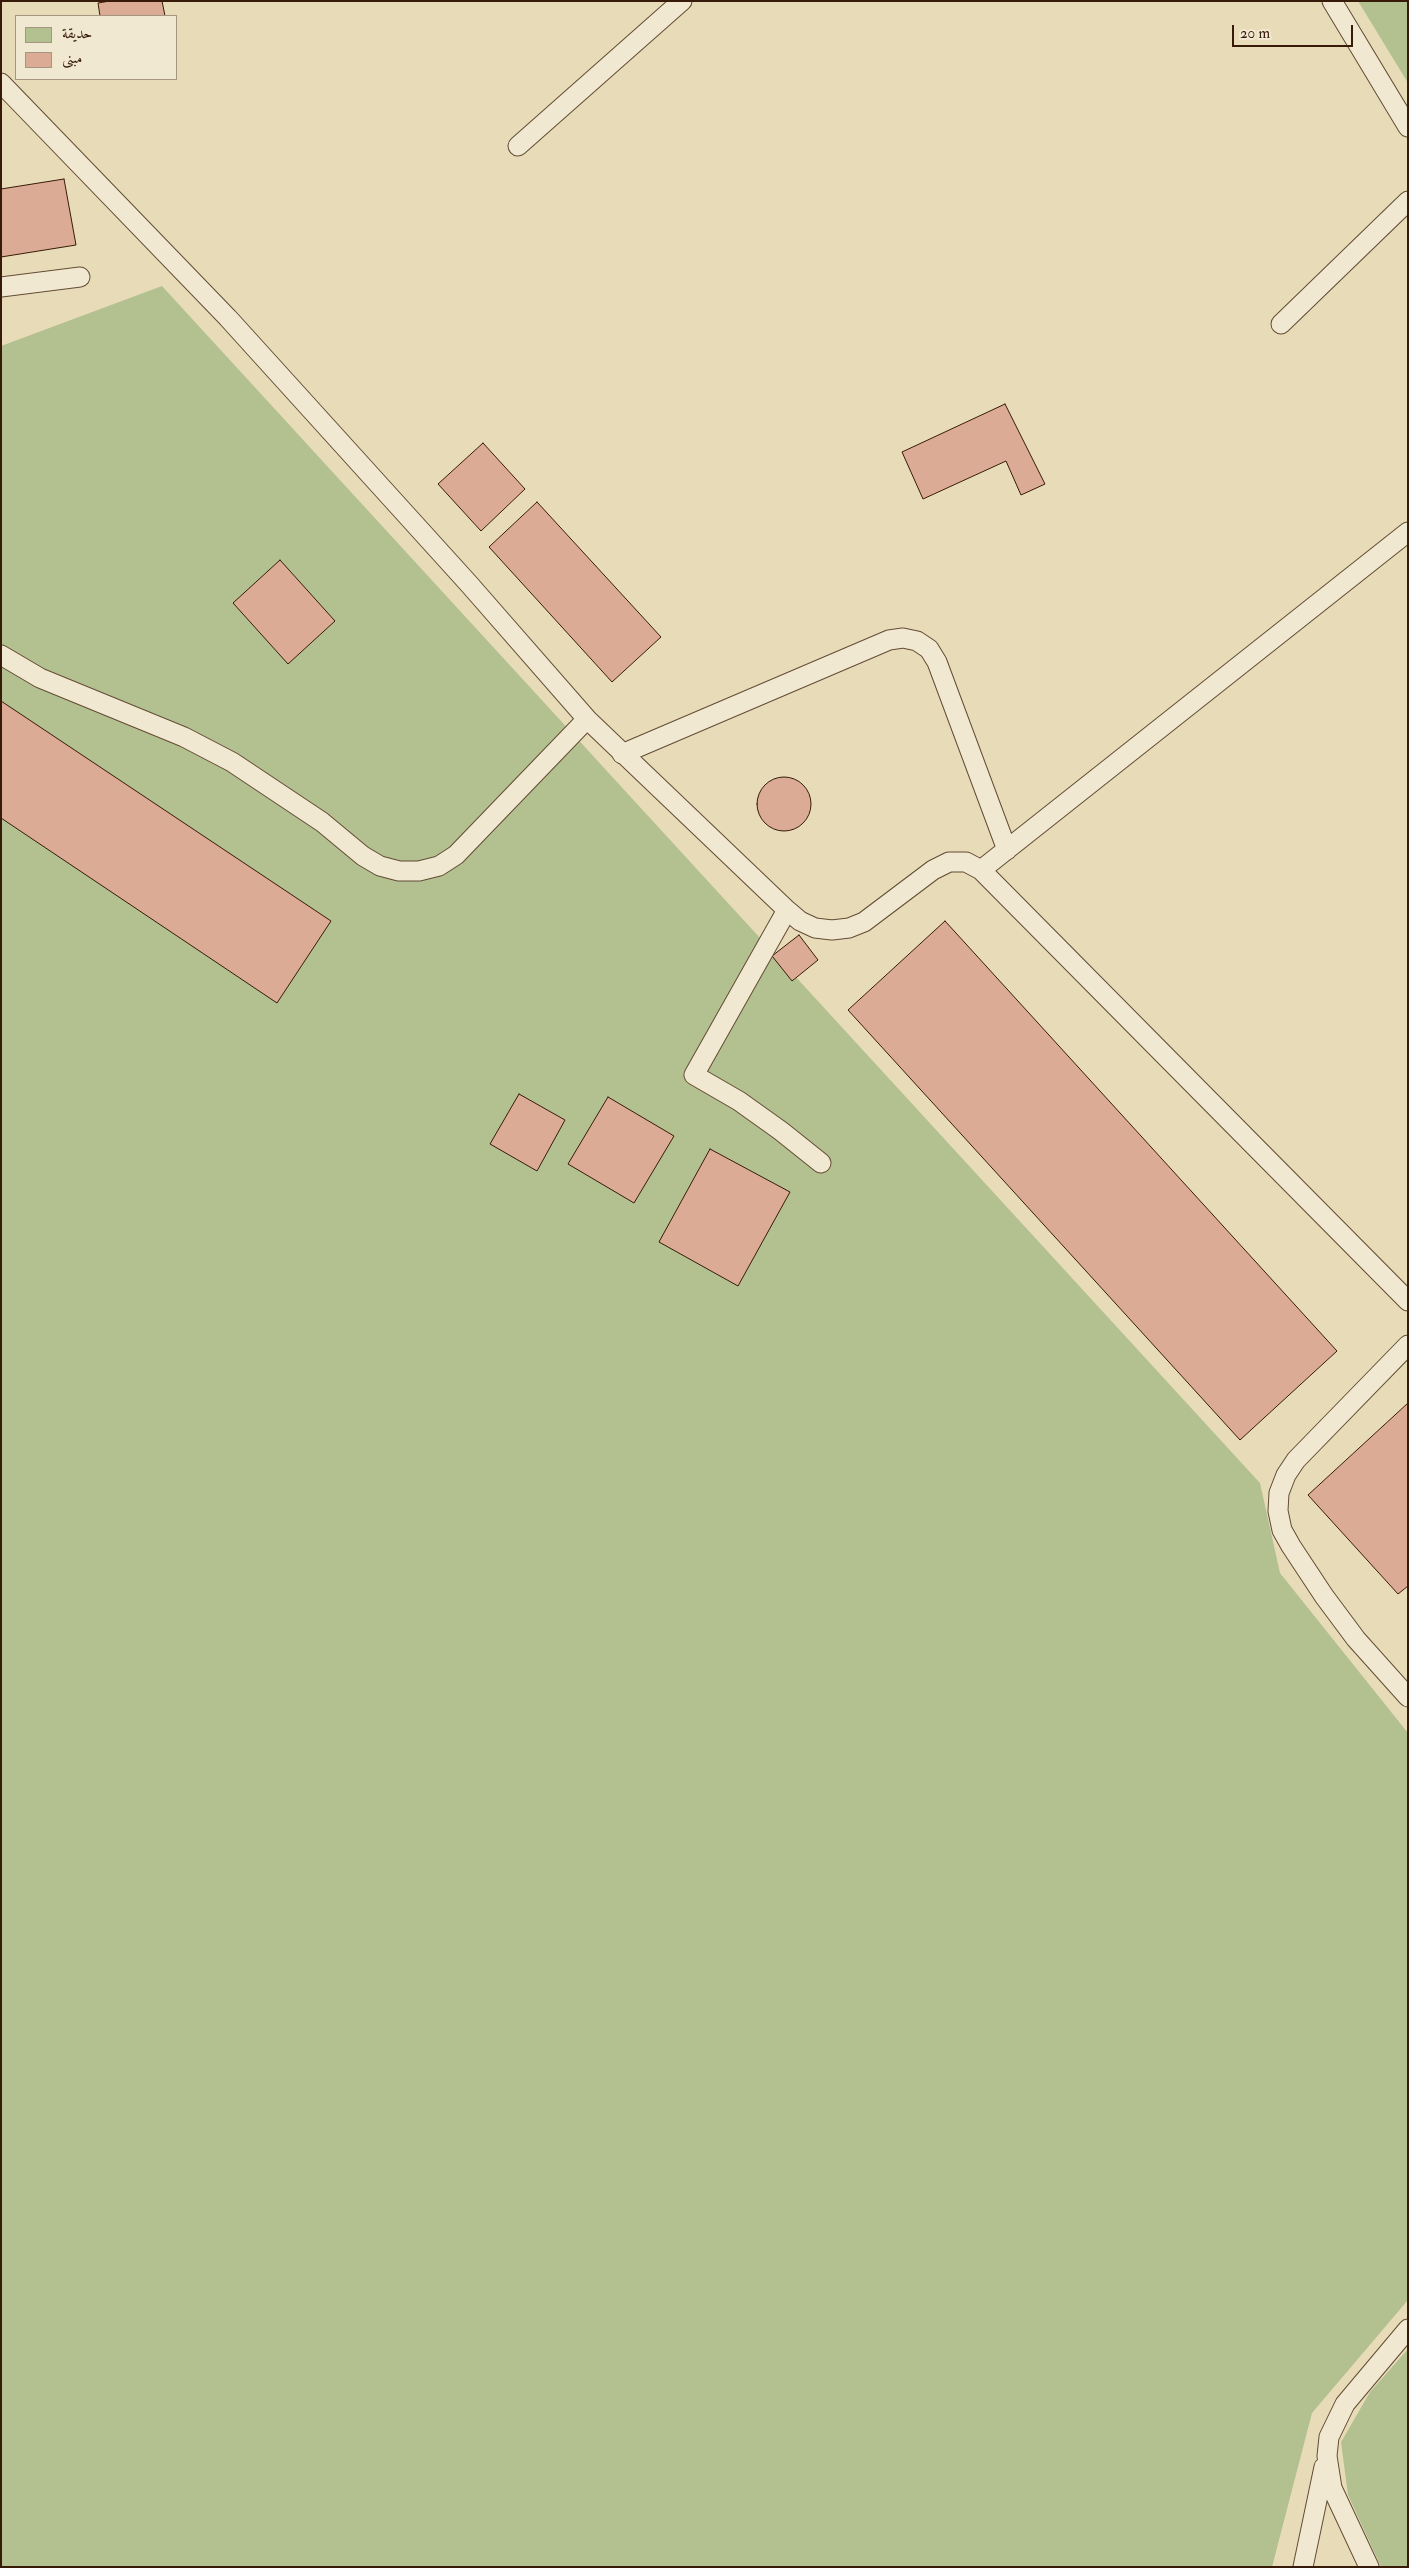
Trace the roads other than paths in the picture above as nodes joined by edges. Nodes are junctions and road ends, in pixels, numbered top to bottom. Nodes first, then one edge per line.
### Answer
1 (682, 1) edge
2 (1332, 1) edge
3 (1, 83) edge
4 (1408, 127) edge
5 (518, 146) dead end
6 (1408, 201) edge
7 (80, 277) dead end
8 (1, 287) edge
9 (1281, 324) dead end
10 (1408, 532) edge
11 (1, 655) edge
12 (587, 719) junction
13 (622, 754) junction
14 (1007, 850) junction
15 (981, 870) junction
16 (787, 910) junction
17 (821, 1163) dead end
18 (1408, 1301) edge
19 (1408, 1345) edge
20 (1408, 1698) edge
21 (1408, 2329) edge
22 (1327, 2456) junction
23 (1303, 2567) edge
24 (1369, 2567) edge

1 - 5 lane
2 - 4 lane
3 - 12 lane
6 - 9 lane
7 - 8 lane
10 - 14 lane
11 - 12 lane
12 - 13 lane
13 - 14 lane
13 - 16 lane
14 - 15 lane
15 - 16 lane
15 - 18 lane
16 - 17 lane
19 - 20 lane
21 - 22 lane
22 - 23 lane
22 - 24 lane

